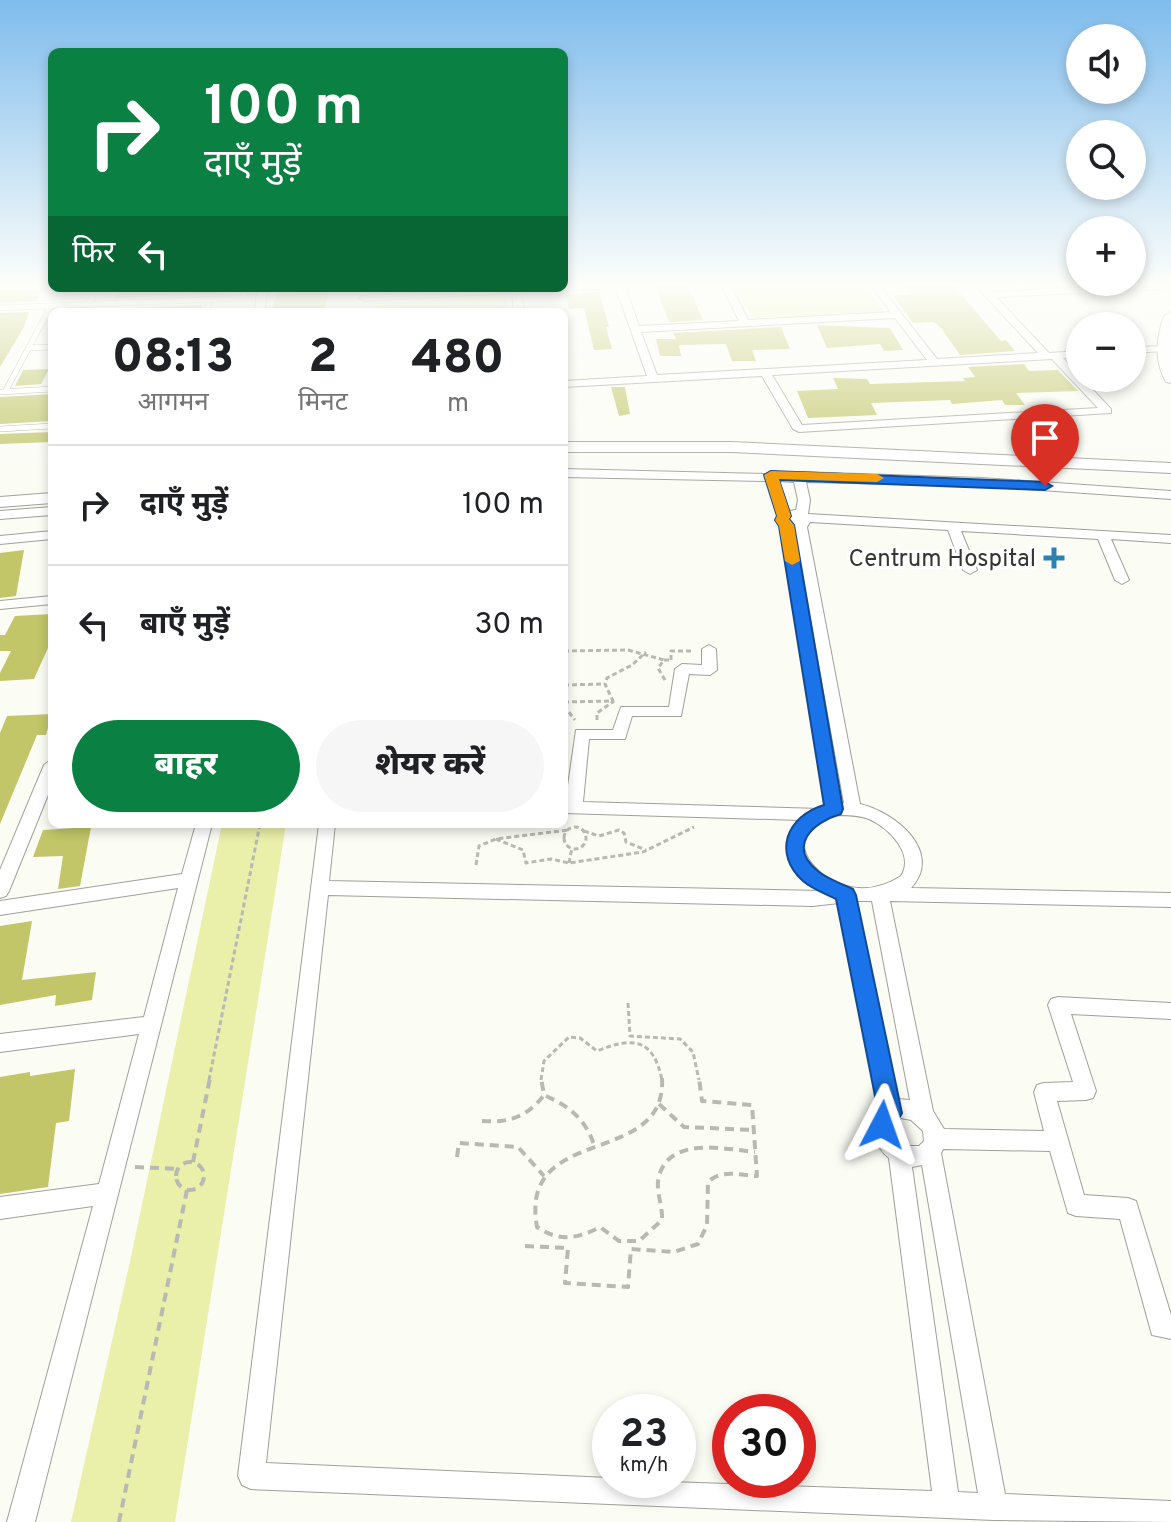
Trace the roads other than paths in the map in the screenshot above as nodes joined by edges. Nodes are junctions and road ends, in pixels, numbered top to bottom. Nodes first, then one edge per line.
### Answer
1 (24, 357) edge
2 (645, 357) edge
3 (930, 357) edge
4 (1033, 357) edge
5 (1051, 357) edge
6 (1163, 357) edge
7 (935, 363) junction
8 (766, 373) junction
9 (653, 379) junction
10 (1171, 379) edge
11 (568, 384) edge
12 (48, 389) edge
13 (3, 392) edge
14 (48, 426) edge
15 (0, 429) edge
16 (568, 447) edge
17 (568, 461) edge
18 (1171, 468) edge
19 (568, 473) edge
20 (771, 475) junction
21 (799, 476) junction
22 (1171, 482) edge
23 (48, 483) edge
24 (0, 487) edge
25 (1171, 495) edge
26 (48, 498) edge
27 (0, 502) edge
28 (48, 511) edge
29 (0, 515) edge
30 (795, 520) junction
31 (952, 525) junction
32 (48, 535) edge
33 (1103, 535) junction
34 (1171, 539) edge
35 (0, 540) edge
36 (970, 570) dead end
37 (1122, 580) dead end
38 (48, 600) edge
39 (0, 605) edge
40 (709, 649) dead end
41 (48, 775) edge
42 (569, 808) edge
43 (853, 809) junction
44 (825, 812) junction
45 (203, 828) edge
46 (327, 828) edge
47 (191, 879) junction
48 (320, 888) junction
49 (0, 891) edge
50 (880, 894) junction
51 (846, 895) junction
52 (1171, 900) edge
53 (0, 908) edge
54 (1171, 1011) edge
55 (153, 1024) junction
56 (0, 1043) edge
57 (890, 1113) junction
58 (923, 1115) junction
59 (1055, 1141) junction
60 (933, 1145) junction
61 (899, 1154) junction
62 (108, 1193) junction
63 (0, 1208) edge
64 (1171, 1327) edge
65 (947, 1505) junction
66 (994, 1507) junction
67 (1171, 1514) edge
68 (21, 1522) edge

1 - 13 lane
2 - 9 street
3 - 7 street
4 - 7 street
5 - 8 street
6 - 10 street
7 - 8 street
8 - 9 street
9 - 11 street
12 - 13 lane
14 - 15 lane
16 - 18 street
17 - 22 street
19 - 20 street
20 - 21 street
20 - 30 street
21 - 25 street
21 - 30 street
23 - 24 street
26 - 27 street
28 - 29 street
30 - 31 street
30 - 43 street
30 - 44 street
31 - 33 street
31 - 36 street
32 - 35 street
33 - 34 street
33 - 37 street
38 - 39 street
40 - 42 street
41 - 49 street
42 - 44 street
43 - 44 street
43 - 50 street
44 - 51 street
45 - 47 street
46 - 48 street
47 - 53 street
47 - 55 street
48 - 51 street
48 - 65 street
50 - 51 street
50 - 52 street
50 - 58 street
51 - 57 street
54 - 59 street
55 - 56 street
55 - 62 street
57 - 58 street
57 - 61 street
58 - 60 street
59 - 60 street
59 - 64 street
60 - 61 street
60 - 66 street
61 - 65 street
62 - 63 street
62 - 68 street
65 - 66 street
66 - 67 street

